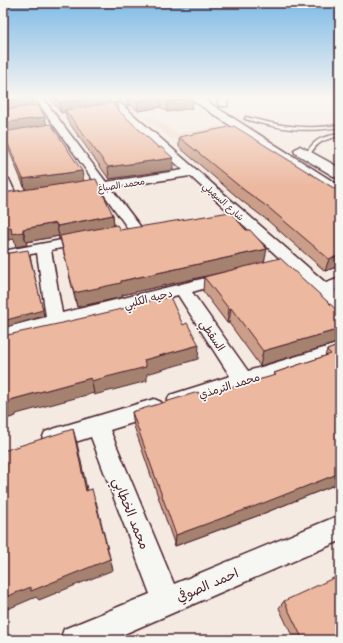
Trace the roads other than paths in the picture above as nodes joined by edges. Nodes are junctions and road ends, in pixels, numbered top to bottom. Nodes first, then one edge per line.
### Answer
1 (142, 127) edge
2 (239, 127) edge
3 (248, 127) edge
4 (251, 127) edge
5 (269, 127) edge
6 (333, 127) edge
7 (62, 129) joint
8 (47, 132) edge
9 (228, 133) edge
10 (340, 135) edge
11 (176, 143) dead end
12 (162, 145) junction
13 (307, 154) junction
14 (192, 172) junction
15 (340, 174) edge
16 (3, 179) edge
17 (104, 187) junction
18 (66, 192) edge
19 (340, 193) edge
20 (27, 197) edge
21 (7, 200) edge
22 (235, 211) junction
23 (220, 214) edge
24 (151, 227) edge
25 (136, 230) junction
26 (120, 233) edge
27 (97, 237) edge
28 (43, 247) junction
29 (3, 255) edge
30 (241, 275) edge
31 (340, 282) edge
32 (182, 289) junction
33 (322, 289) junction
34 (340, 304) edge
35 (55, 321) junction
36 (3, 334) edge
37 (340, 350) edge
38 (243, 380) junction
39 (98, 426) junction
40 (32, 446) edge
41 (340, 528) edge
42 (167, 601) junction
43 (75, 640) edge

1 - 12 street, شارع السهيلي
2 - 9 street
3 - 19 main road
4 - 13 main road
5 - 6 lane
7 - 8 street
7 - 17 street
10 - 13 lane
11 - 12 street
12 - 14 street, شارع السهيلي
13 - 15 main road
14 - 17 street, محمد الصباغ
14 - 22 street, شارع السهيلي
16 - 21 street
17 - 18 street, محمد الصباغ
17 - 25 street
20 - 21 street
22 - 23 street
22 - 33 street, شارع السهيلي
24 - 25 street
25 - 26 street
27 - 28 street
28 - 29 street
28 - 35 street
30 - 32 street, دحيه الكلبي
31 - 33 street
32 - 35 street, دحيه الكلبي
32 - 38 street, السقطي
33 - 34 street, شارع السهيلي
35 - 36 street, دحيه الكلبي
37 - 38 street, محمد الترمذي
38 - 39 street, محمد الترمذي
39 - 40 street, محمد الترمذي
39 - 42 street, محمد الخطابي
41 - 42 street, احمد الصوفي
42 - 43 street, احمد الصوفي

